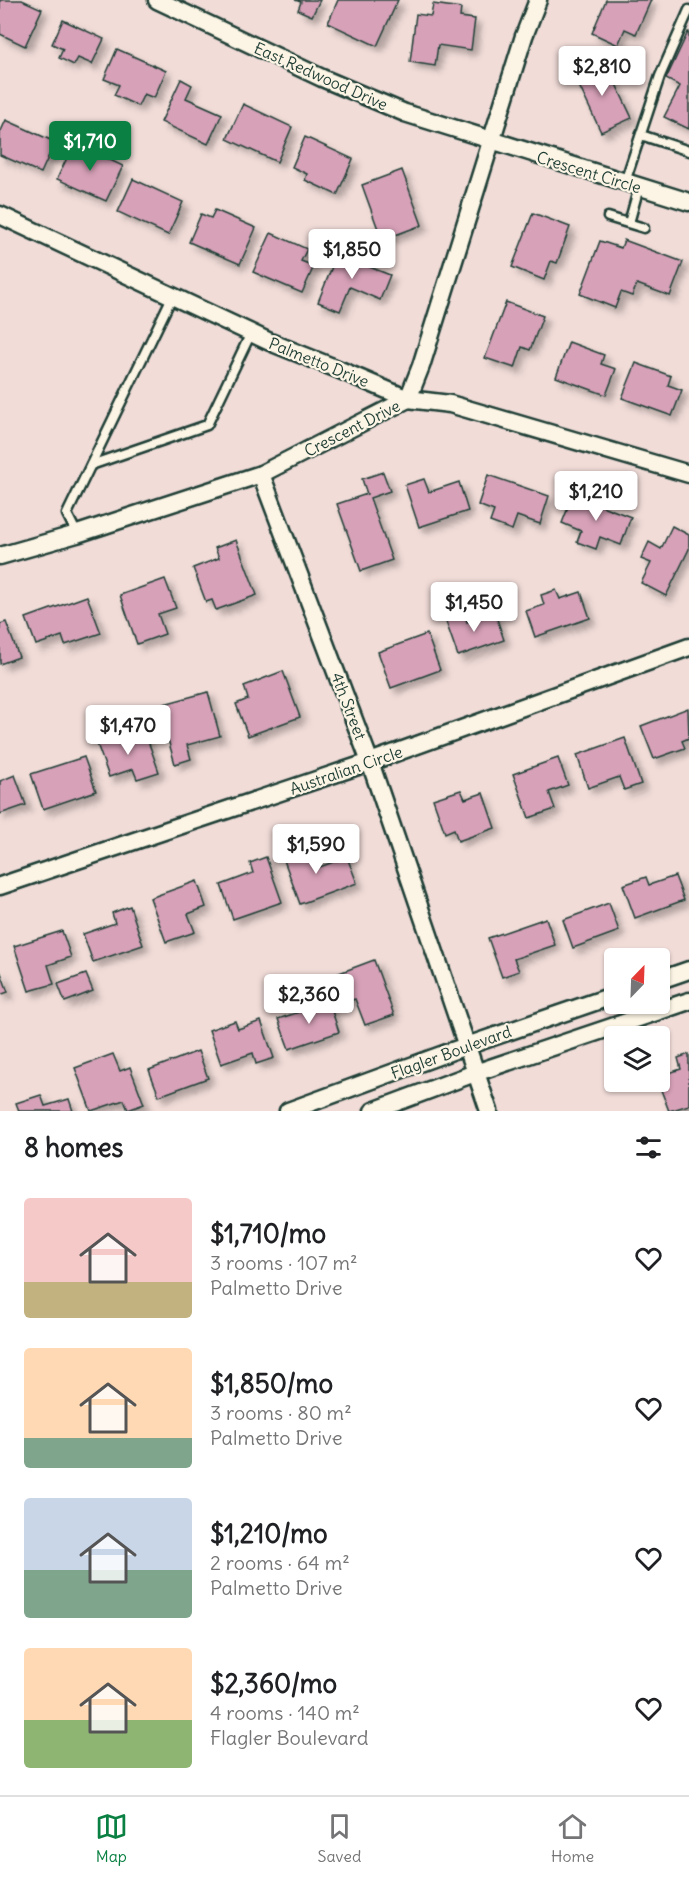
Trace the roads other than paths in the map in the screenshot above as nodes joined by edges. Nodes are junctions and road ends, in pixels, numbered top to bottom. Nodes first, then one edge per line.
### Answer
1 (157, 0) edge
2 (538, 0) edge
3 (689, 10) edge
4 (641, 135) junction
5 (490, 141) junction
6 (689, 151) edge
7 (632, 185) junction
8 (689, 202) edge
9 (0, 215) edge
10 (608, 217) dead end
11 (629, 223) junction
12 (644, 228) dead end
13 (172, 297) junction
14 (251, 333) junction
15 (408, 399) junction
16 (91, 465) junction
17 (261, 474) junction
18 (689, 474) edge
19 (77, 534) junction
20 (0, 556) edge
21 (689, 647) edge
22 (370, 762) junction
23 (0, 886) edge
24 (689, 970) edge
25 (670, 977) edge
26 (604, 999) edge
27 (689, 1001) edge
28 (468, 1046) junction
29 (475, 1073) junction
30 (288, 1111) edge
31 (373, 1111) edge
32 (489, 1111) edge

1 - 5 street, East Redwood Drive
2 - 5 street, Crescent Drive
3 - 4 lane
4 - 6 lane
4 - 7 lane
5 - 7 street, Crescent Circle
5 - 15 street, Crescent Drive
7 - 8 street, Crescent Circle
7 - 11 lane
9 - 13 street, Palmetto Drive
10 - 11 lane
11 - 12 lane
13 - 14 street, Palmetto Drive
13 - 16 lane
14 - 15 street, Palmetto Drive
14 - 16 lane
15 - 17 street, Crescent Drive
15 - 18 street, Palmetto Drive
16 - 19 lane
17 - 19 street, Crescent Drive
17 - 22 street, 4th Street
19 - 20 street, Crescent Drive
21 - 22 street, Australian Circle
22 - 23 street, Australian Circle
22 - 28 street, 4th Street
24 - 25 street
26 - 28 street, Flagler Boulevard
27 - 29 street, Flagler Boulevard
28 - 29 street, 4th Street
28 - 30 street, Flagler Boulevard
29 - 31 street, Flagler Boulevard
29 - 32 street, 4th Street

